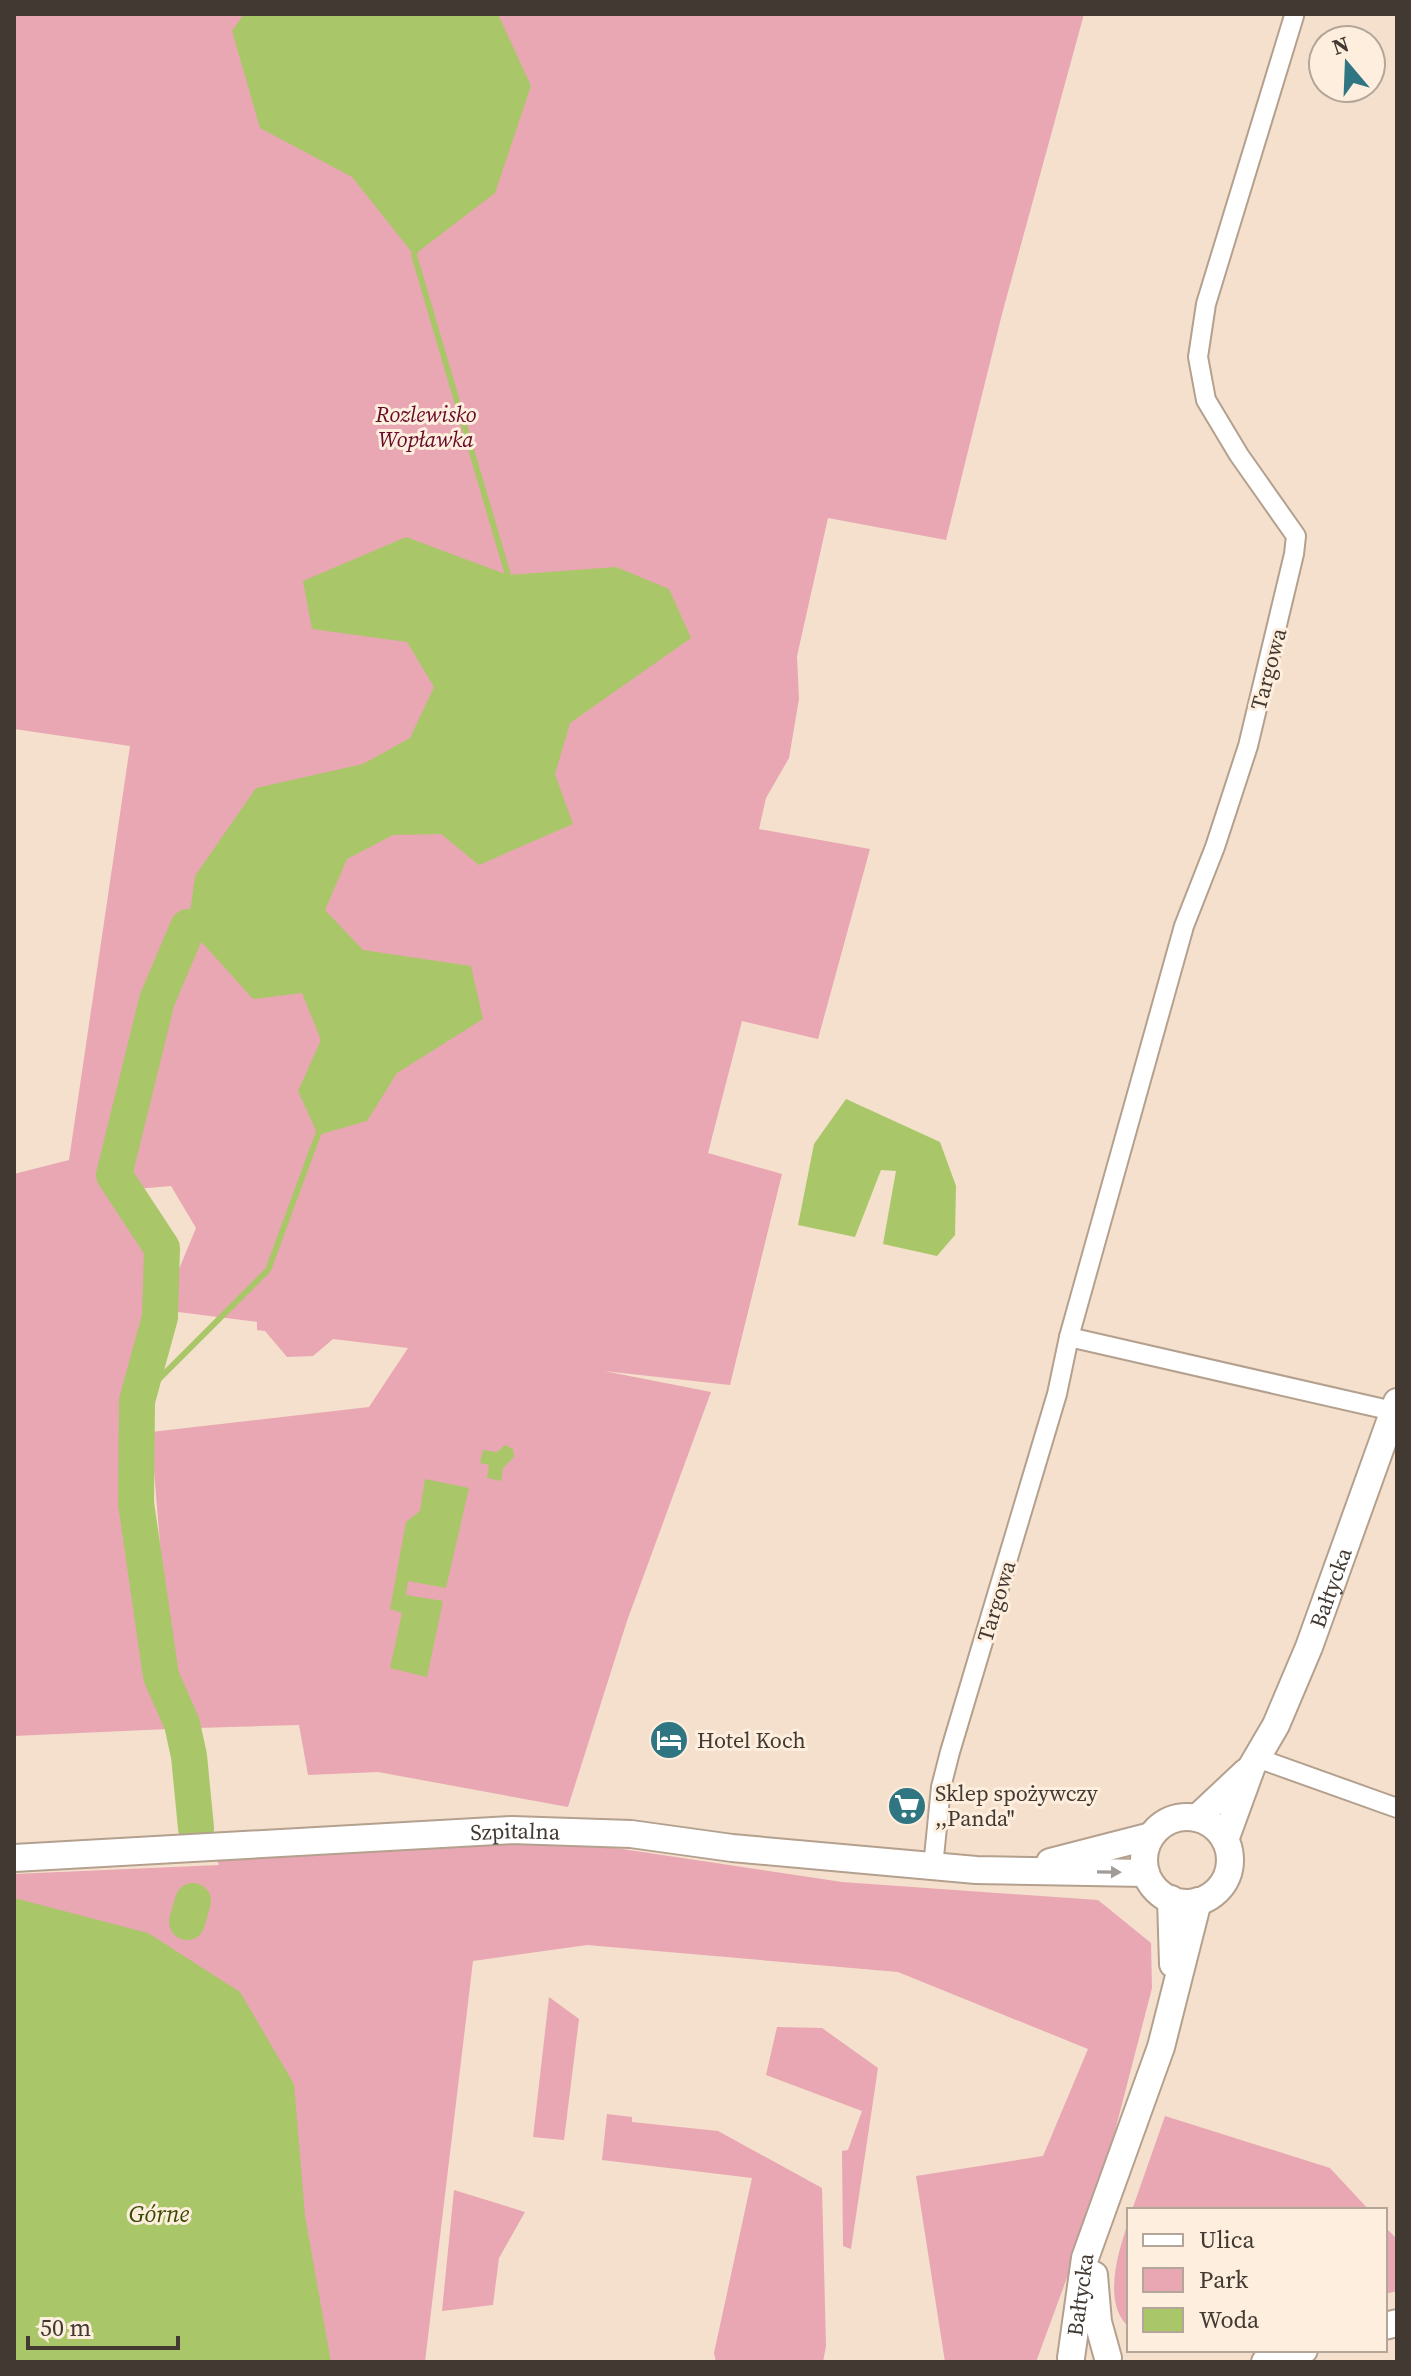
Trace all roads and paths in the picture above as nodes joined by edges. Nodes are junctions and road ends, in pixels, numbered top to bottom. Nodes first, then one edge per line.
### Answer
1 (1294, 16) dead end
2 (1069, 1337) junction
3 (1395, 1407) edge
4 (1254, 1762) junction
5 (1397, 1808) edge
6 (1197, 1818) junction
7 (1151, 1836) junction
8 (1225, 1840) junction
9 (14, 1858) edge
10 (933, 1867) junction
11 (1016, 1870) junction
12 (1146, 1873) junction
13 (1171, 1899) junction
14 (1198, 1901) junction
15 (1174, 1999) junction
16 (1097, 2235) junction
17 (1298, 2352) edge
18 (1068, 2360) edge
19 (1111, 2360) edge
20 (1265, 2362) edge

1 - 2 street, Targowa
2 - 3 street
2 - 10 street, Targowa
3 - 4 main road, Bałtycka
4 - 5 street
4 - 6 main road, Bałtycka
4 - 8 main road, Bałtycka
6 - 7 main road
6 - 8 main road
7 - 11 main road, Szpitalna
7 - 12 main road
8 - 14 main road
9 - 10 main road, Szpitalna
10 - 11 main road, Szpitalna
11 -> 12 main road, Szpitalna
12 - 13 main road
13 - 14 main road
13 - 15 main road, Bałtycka
14 - 15 main road, Bałtycka
15 - 16 main road, Bałtycka
16 - 18 main road, Bałtycka
16 - 19 main road, Bałtycka
17 - 20 main road
18 - 19 main road

